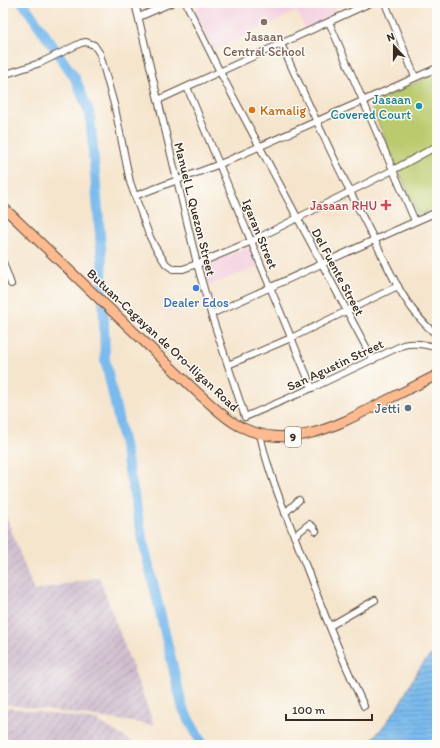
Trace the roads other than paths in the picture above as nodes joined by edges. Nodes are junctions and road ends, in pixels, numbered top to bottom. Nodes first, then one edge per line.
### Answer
1 (135, 3) edge
2 (171, 3) edge
3 (186, 3) edge
4 (370, 3) edge
5 (385, 3) edge
6 (139, 18) junction
7 (330, 22) junction
8 (281, 44) junction
9 (437, 68) edge
10 (220, 72) junction
11 (3, 75) edge
12 (416, 78) junction
13 (188, 87) junction
14 (158, 100) junction
15 (364, 101) junction
16 (317, 121) junction
17 (437, 146) edge
18 (259, 147) junction
19 (220, 164) junction
20 (393, 170) junction
21 (177, 182) junction
22 (350, 192) junction
23 (135, 196) junction
24 (3, 207) edge
25 (437, 212) edge
26 (297, 219) junction
27 (415, 221) junction
28 (374, 239) junction
29 (252, 241) junction
30 (321, 263) junction
31 (197, 264) junction
32 (4, 265) edge
33 (11, 284) dead end
34 (398, 286) junction
35 (270, 288) junction
36 (346, 311) junction
37 (210, 314) junction
38 (437, 335) edge
39 (291, 338) junction
40 (437, 348) edge
41 (373, 360) junction
42 (228, 366) junction
43 (437, 376) edge
44 (312, 388) junction
45 (245, 417) junction
46 (240, 426) junction
47 (260, 434) junction
48 (299, 500) dead end
49 (285, 513) junction
50 (316, 531) dead end
51 (294, 536) junction
52 (376, 600) dead end
53 (330, 626) junction
54 (364, 706) dead end

1 - 6 street, Manuel L. Quezon Street
2 - 6 street
3 - 10 street, Del Fuente Street
4 - 7 street
5 - 12 street
6 - 14 street, Manuel L. Quezon Street
7 - 8 street
7 - 15 street
8 - 10 street
8 - 16 street
9 - 12 street
10 - 13 street
10 - 18 street, Del Fuente Street
11 - 23 street
12 - 15 street
13 - 14 street
13 - 19 street, Igaran Street
14 - 21 street, Manuel L. Quezon Street
15 - 16 street
15 - 20 street
16 - 18 street
16 - 22 street
17 - 20 street
18 - 19 street
18 - 26 street, Del Fuente Street
19 - 21 street
19 - 29 street, Igaran Street
20 - 22 street
20 - 27 street
21 - 23 street
21 - 31 street, Manuel L. Quezon Street
22 - 26 street
22 - 28 street
23 - 31 street
24 - 46 highway, Butuan-Cagayan de Oro-Iligan Road / 9
25 - 27 street
26 - 29 street
26 - 30 street, Del Fuente Street
27 - 28 street
28 - 30 street
28 - 34 street
29 - 31 street
29 - 35 street, Igaran Street
30 - 35 street
30 - 36 street, Del Fuente Street
31 - 37 street, Manuel L. Quezon Street
32 - 33 street
34 - 36 street
34 - 38 street
35 - 37 street
35 - 39 street, Igaran Street
36 - 39 street
36 - 41 street, Del Fuente Street
37 - 42 street, Manuel L. Quezon Street
39 - 42 street
39 - 44 street, Igaran Street
40 - 41 street, San Agustin Street
41 - 44 street, San Agustin Street
42 - 45 street, Manuel L. Quezon Street
43 - 47 highway, Butuan-Cagayan de Oro-Iligan Road / 9
44 - 45 street, San Agustin Street
45 - 46 street
46 - 47 highway, Butuan-Cagayan de Oro-Iligan Road / 9
47 - 49 street
48 - 49 street
49 - 51 street
50 - 51 street
51 - 53 street
52 - 53 street
53 - 54 street

